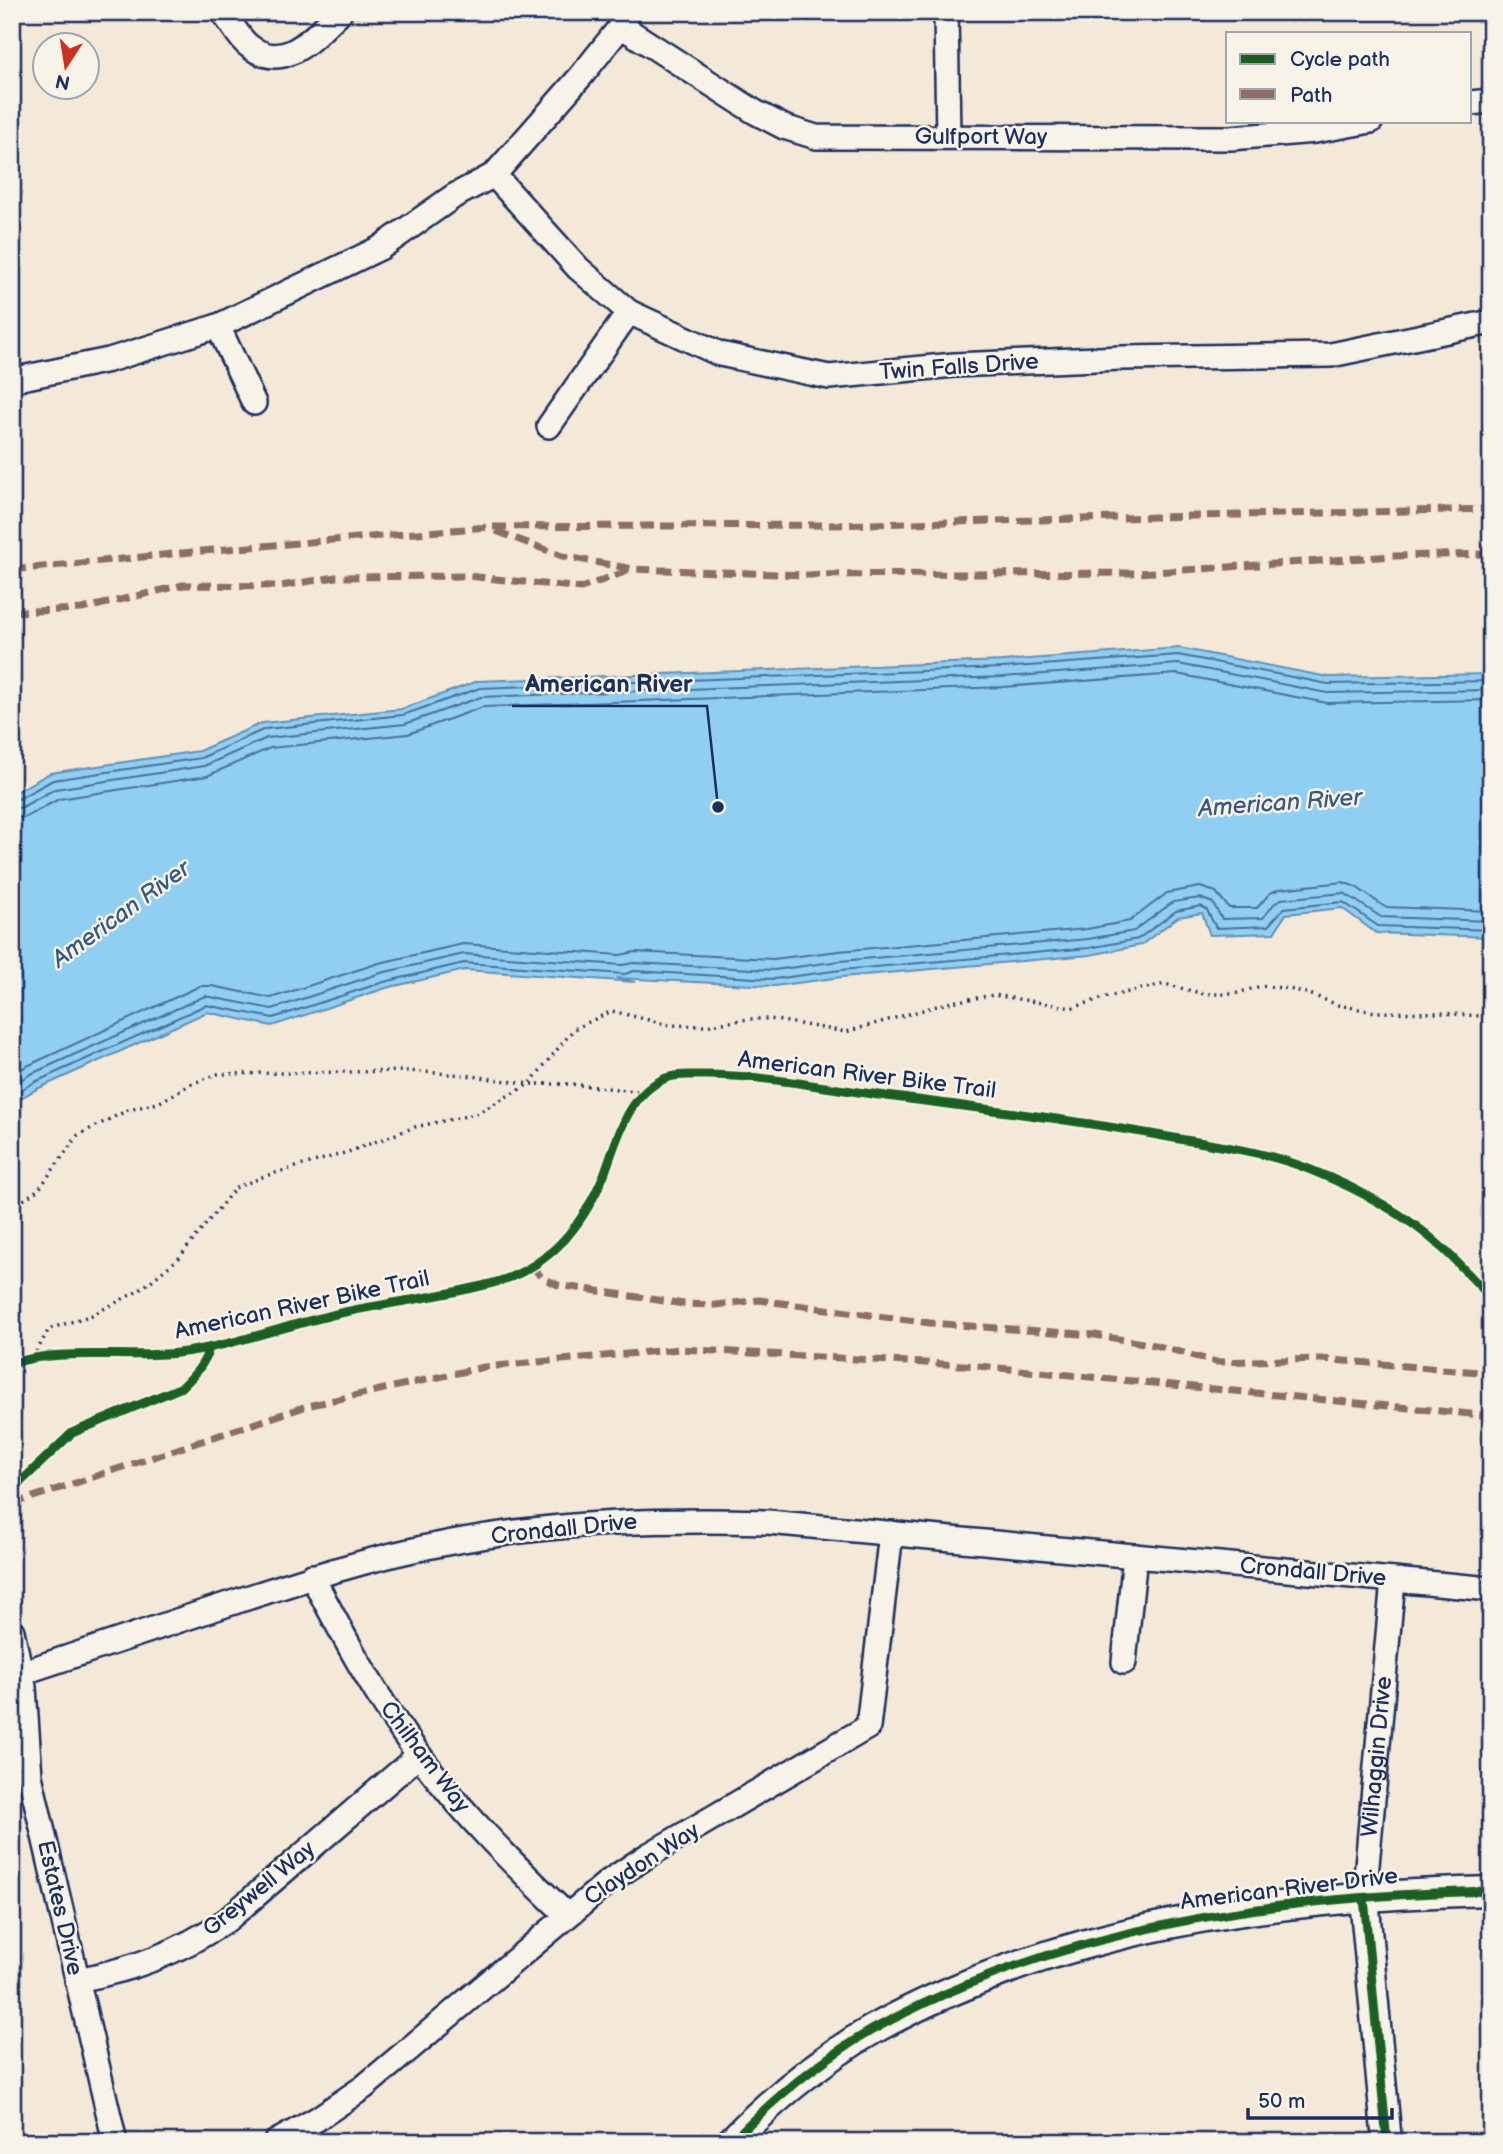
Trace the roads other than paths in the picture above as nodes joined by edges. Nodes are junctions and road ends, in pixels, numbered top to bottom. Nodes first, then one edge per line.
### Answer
1 (222, 12) edge
2 (340, 12) edge
3 (946, 12) edge
4 (624, 19) edge
5 (1491, 101) edge
6 (1472, 103) edge
7 (1365, 122) edge
8 (948, 137) junction
9 (494, 175) junction
10 (629, 312) junction
11 (1491, 322) edge
12 (218, 326) junction
13 (12, 380) edge
14 (254, 403) dead end
15 (549, 426) dead end
16 (891, 1533) junction
17 (1135, 1556) junction
18 (312, 1576) junction
19 (1393, 1580) junction
20 (1491, 1589) edge
21 (12, 1631) edge
22 (1124, 1662) dead end
23 (17, 1674) edge
24 (419, 1755) junction
25 (1491, 1891) edge
26 (1364, 1898) junction
27 (567, 1915) junction
28 (77, 1980) junction
29 (115, 2142) edge
30 (276, 2142) edge
31 (731, 2142) edge
32 (1387, 2142) edge

1 - 2 street
3 - 8 street
4 - 8 street, Gulfport Way
4 - 9 street
5 - 6 street
7 - 8 street, Gulfport Way
9 - 10 street, Twin Falls Drive
9 - 12 street
10 - 11 street, Twin Falls Drive
10 - 15 street
12 - 13 street
12 - 14 street
16 - 17 street, Crondall Drive
16 - 18 street, Crondall Drive
16 - 27 street, Claydon Way
17 - 19 street, Crondall Drive
17 - 22 street
18 - 23 street, Crondall Drive
18 - 24 street, Chilham Way
19 - 20 street, Crondall Drive
19 - 26 street, Wilhaggin Drive
21 - 23 street, Estates Drive
23 - 28 street, Estates Drive
24 - 27 street, Chilham Way
24 - 28 street, Greywell Way
25 - 26 street, American River Drive
26 - 31 street, American River Drive
26 - 32 street, Wilhaggin Drive
27 - 30 street, Claydon Way
28 - 29 street, Estates Drive

